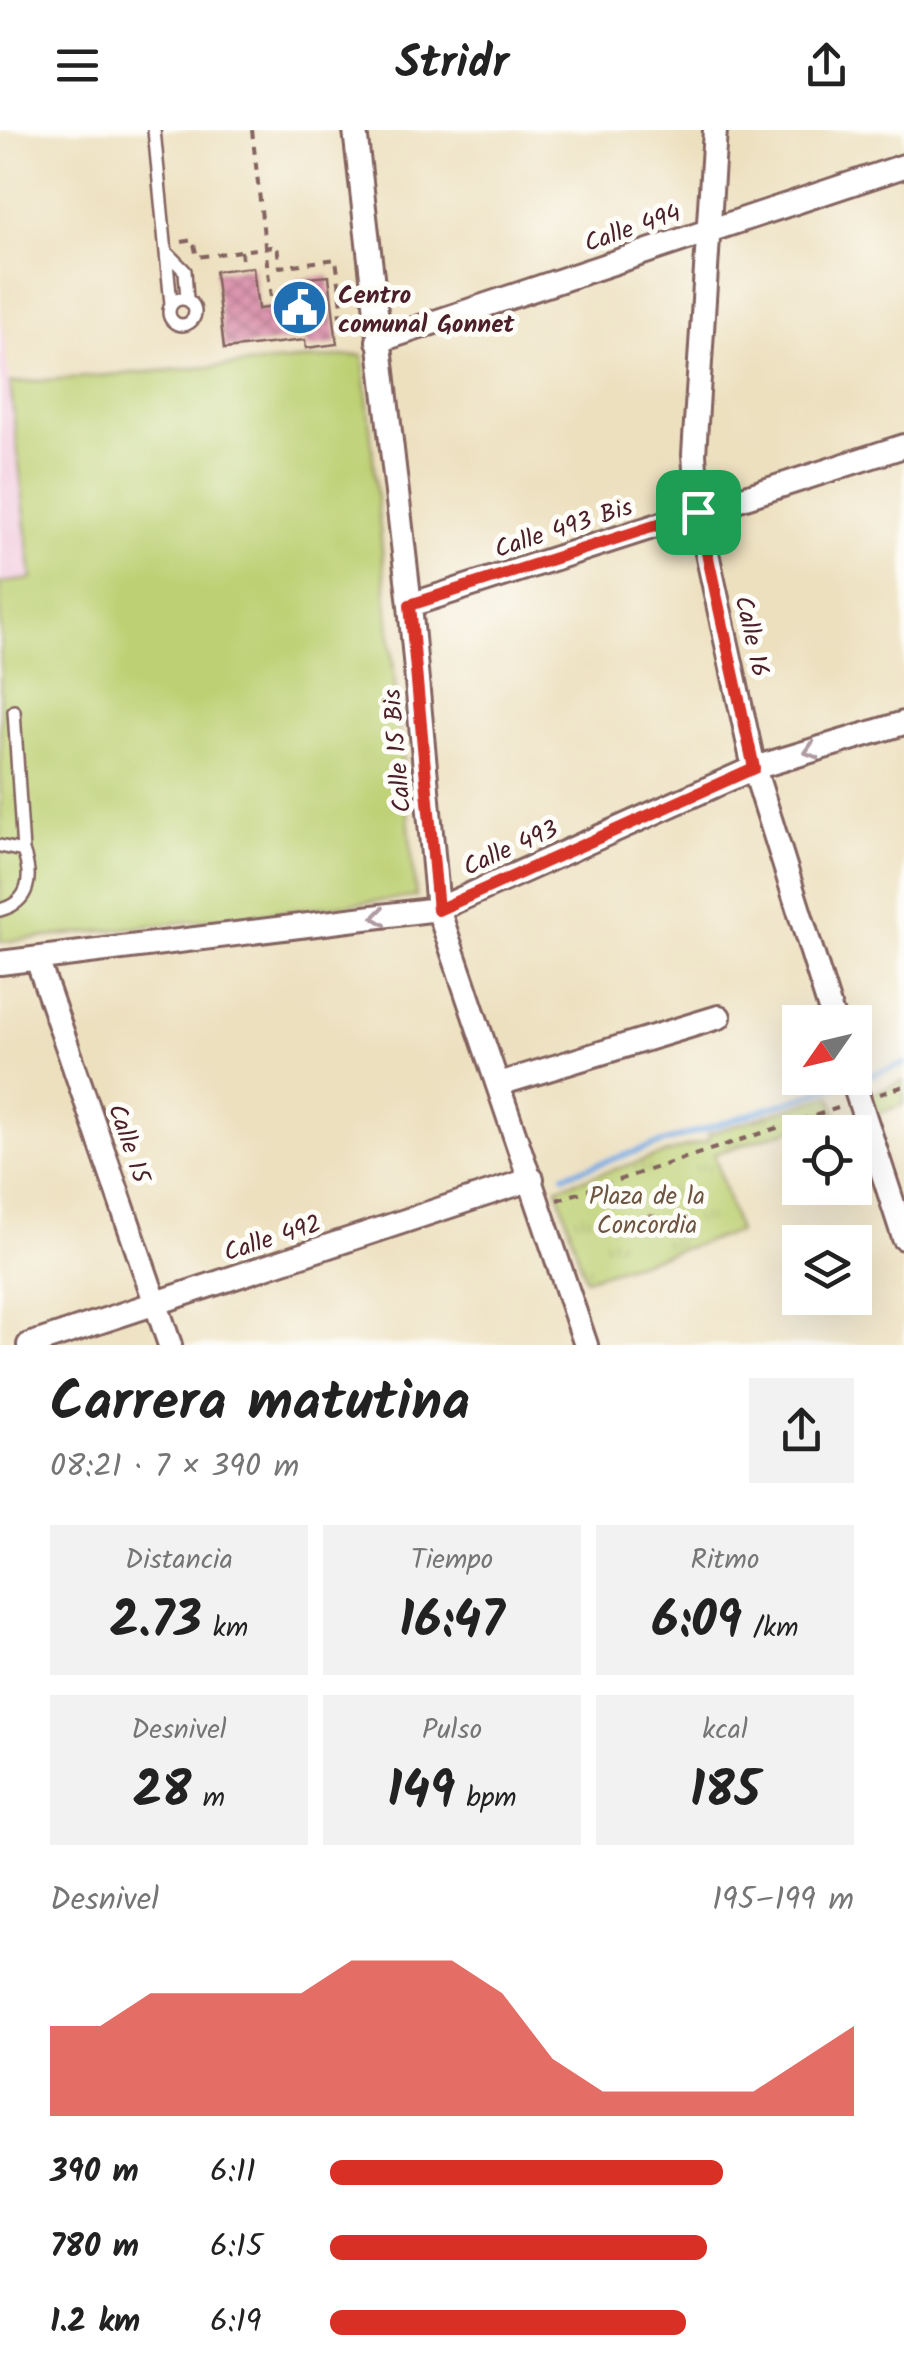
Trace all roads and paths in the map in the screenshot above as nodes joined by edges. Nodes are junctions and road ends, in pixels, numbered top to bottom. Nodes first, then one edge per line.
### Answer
1 (154, 130) edge
2 (252, 130) edge
3 (355, 130) edge
4 (715, 130) edge
5 (903, 170) edge
6 (708, 230) junction
7 (264, 248) junction
8 (168, 250) junction
9 (241, 250) junction
10 (243, 268) dead end
11 (188, 299) junction
12 (171, 304) junction
13 (272, 307) dead end
14 (352, 312) dead end
15 (343, 314) junction
16 (334, 315) dead end
17 (378, 341) junction
18 (904, 446) edge
19 (698, 512) junction
20 (410, 605) junction
21 (14, 711) dead end
22 (904, 722) edge
23 (754, 768) junction
24 (0, 846) edge
25 (22, 851) junction
26 (0, 910) edge
27 (438, 910) junction
28 (38, 959) junction
29 (0, 963) edge
30 (829, 1005) edge
31 (719, 1018) dead end
32 (499, 1084) junction
33 (904, 1086) edge
34 (858, 1095) edge
35 (860, 1101) junction
36 (532, 1179) junction
37 (540, 1205) junction
38 (904, 1238) edge
39 (157, 1304) junction
40 (29, 1345) edge
41 (170, 1345) edge
42 (586, 1345) edge

1 - 8 lane
2 - 7 path
3 - 17 street, Calle 15 Bis
4 - 6 street, Calle 16
5 - 6 street, Calle 494
6 - 17 street, Calle 494
6 - 19 street, Calle 16
7 - 9 path
7 - 13 path
7 - 15 path
8 - 9 path
8 - 11 lane
8 - 12 lane
9 - 10 path
11 - 12 lane
11 - 12 lane
14 - 15 path
15 - 16 path
17 - 20 street, Calle 15 Bis
18 - 19 street, Calle 493 Bis
19 - 20 street, Calle 493 Bis
19 - 23 street, Calle 16
20 - 27 street, Calle 15 Bis
21 - 25 lane
22 -> 23 street, Calle 493
23 - 27 street, Calle 493
23 - 30 street, Calle 16
24 - 25 lane
25 - 26 lane
27 -> 28 street, Calle 493
27 - 32 street, Calle 15 Bis
28 - 29 street, Calle 493
28 - 39 street, Calle 15
31 - 32 street
32 - 36 street, Calle 15 Bis
33 - 35 path
34 - 35 street
35 - 37 path
35 - 38 street
36 - 37 street, Calle 15 Bis
36 - 39 street, Calle 492
37 - 42 street, Calle 15 Bis
39 - 40 street, Calle 492
39 - 41 street, Calle 15

